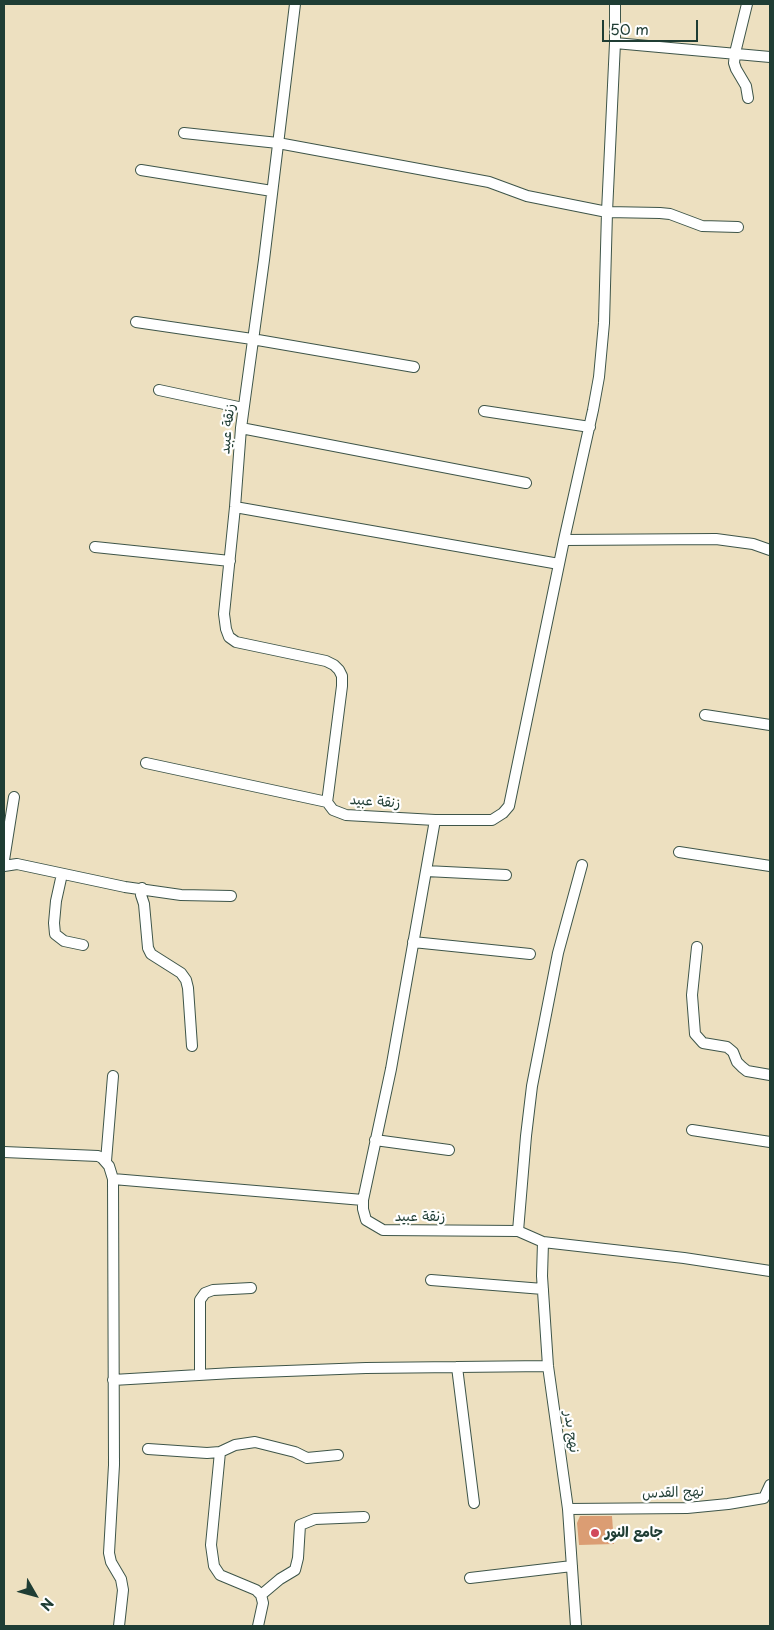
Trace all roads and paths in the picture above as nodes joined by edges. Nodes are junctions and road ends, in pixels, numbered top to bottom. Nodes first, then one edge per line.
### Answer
1 (295, 4) edge
2 (615, 4) edge
3 (747, 4) edge
4 (615, 43) junction
5 (735, 53) junction
6 (770, 57) edge
7 (748, 98) dead end
8 (184, 132) dead end
9 (278, 143) junction
10 (141, 170) dead end
11 (272, 191) junction
12 (607, 212) junction
13 (738, 227) dead end
14 (136, 322) dead end
15 (252, 339) junction
16 (414, 367) dead end
17 (159, 390) dead end
18 (243, 408) junction
19 (484, 410) dead end
20 (590, 427) junction
21 (241, 428) junction
22 (526, 483) dead end
23 (235, 507) junction
24 (564, 540) junction
25 (95, 547) dead end
26 (770, 550) edge
27 (230, 561) junction
28 (559, 564) junction
29 (705, 715) dead end
30 (770, 725) edge
31 (146, 762) dead end
32 (14, 797) dead end
33 (328, 802) junction
34 (435, 820) junction
35 (679, 852) dead end
36 (4, 860) edge
37 (582, 865) dead end
38 (4, 866) edge
39 (770, 866) edge
40 (426, 871) junction
41 (62, 874) junction
42 (506, 875) dead end
43 (142, 888) junction
44 (231, 896) dead end
45 (412, 942) junction
46 (83, 944) dead end
47 (697, 947) dead end
48 (530, 954) dead end
49 (192, 1046) dead end
50 (113, 1076) dead end
51 (770, 1076) edge
52 (692, 1130) dead end
53 (376, 1140) junction
54 (770, 1142) edge
55 (450, 1150) dead end
56 (4, 1152) edge
57 (106, 1161) junction
58 (113, 1179) junction
59 (363, 1200) junction
60 (518, 1231) junction
61 (543, 1242) junction
62 (770, 1271) edge
63 (431, 1280) dead end
64 (251, 1288) dead end
65 (543, 1289) junction
66 (548, 1366) junction
67 (457, 1368) junction
68 (200, 1375) junction
69 (113, 1380) junction
70 (148, 1449) dead end
71 (220, 1452) junction
72 (338, 1455) dead end
73 (770, 1485) edge
74 (474, 1503) dead end
75 (568, 1509) junction
76 (364, 1517) dead end
77 (572, 1566) junction
78 (470, 1578) dead end
79 (261, 1595) junction
80 (119, 1626) edge
81 (258, 1626) edge
82 (576, 1626) edge

1 - 9 street, زنقة عبيد
2 - 4 street
3 - 5 street
4 - 5 street
4 - 12 street
5 - 6 street
5 - 7 street
8 - 9 street
9 - 11 street, زنقة عبيد
9 - 12 street
10 - 11 street
11 - 15 street, زنقة عبيد
12 - 13 street
12 - 20 street
14 - 15 street
15 - 16 street
15 - 18 street, زنقة عبيد
17 - 18 street
18 - 21 street, زنقة عبيد
19 - 20 street
20 - 24 street
21 - 22 street
21 - 23 street, زنقة عبيد
23 - 27 street, زنقة عبيد
23 - 28 street
24 - 26 street
24 - 28 street
25 - 27 street
27 - 33 street, زنقة عبيد
28 - 34 street
29 - 30 street
31 - 33 street
32 - 36 street
33 - 34 street, زنقة عبيد
34 - 40 street, زنقة عبيد
35 - 39 street
37 - 60 street
38 - 41 street
40 - 42 street
40 - 45 street, زنقة عبيد
41 - 43 street
41 - 46 street
43 - 44 street
43 - 49 street
45 - 48 street
45 - 53 street, زنقة عبيد
47 - 51 street
50 - 57 street
52 - 54 street
53 - 55 street
53 - 59 street, زنقة عبيد
56 - 57 street
57 - 58 street
58 - 59 street
58 - 69 street
59 - 60 street, زنقة عبيد
60 - 61 street, زنقة عبيد
61 - 62 street, زنقة عبيد
61 - 65 street, نهج بدر
63 - 65 street
64 - 68 street
65 - 66 street, نهج بدر
66 - 67 street
66 - 75 street, نهج بدر
67 - 68 street
67 - 74 street
68 - 69 street
69 - 80 street
70 - 71 street
71 - 72 street
71 - 79 street
73 - 75 street, نهج القدس
75 - 77 street, نهج بدر
76 - 79 street
77 - 78 street
77 - 82 street, نهج بدر
79 - 81 street

